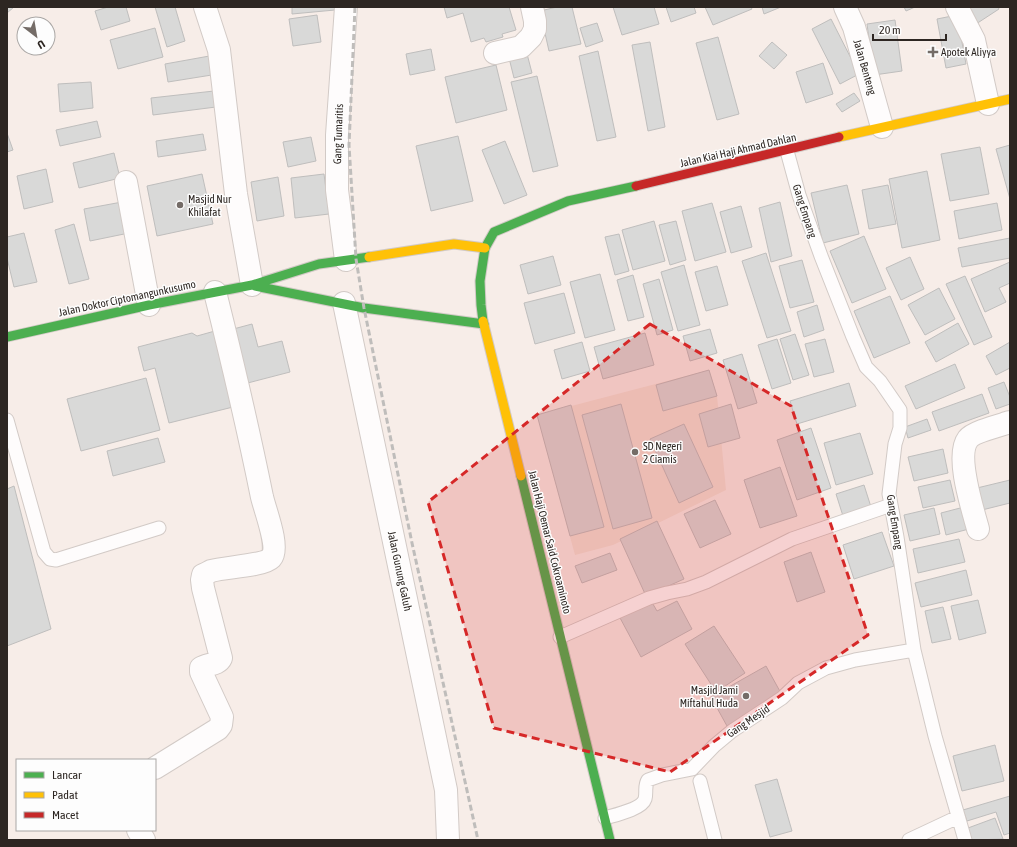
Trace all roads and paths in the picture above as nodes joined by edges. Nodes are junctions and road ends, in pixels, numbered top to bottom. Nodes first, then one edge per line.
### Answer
1 (206, 7) edge
2 (346, 7) edge
3 (532, 7) edge
4 (845, 7) edge
5 (956, 7) edge
6 (495, 53) dead end
7 (1010, 99) edge
8 (988, 104) junction
9 (882, 128) junction
10 (787, 151) junction
11 (126, 182) dead end
12 (485, 248) junction
13 (346, 260) junction
14 (252, 285) junction
15 (215, 292) junction
16 (344, 303) junction
17 (149, 305) junction
18 (484, 324) junction
19 (7, 337) edge
20 (7, 420) edge
21 (1010, 422) edge
22 (891, 505) junction
23 (159, 528) dead end
24 (978, 529) dead end
25 (560, 637) junction
26 (914, 650) junction
27 (156, 767) edge
28 (700, 781) dead end
29 (958, 817) junction
30 (605, 818) junction
31 (139, 831) edge
32 (144, 840) edge
33 (448, 840) edge
34 (610, 840) edge
35 (715, 840) edge
36 (909, 840) edge
37 (965, 840) edge

1 - 14 street
2 - 13 street, Gang Tumaritis
3 - 6 street
4 - 9 street, Jalan Benteng
5 - 8 street
7 - 8 main road, Jalan Kiai Haji Ahmad Dahlan
8 - 9 main road, Jalan Kiai Haji Ahmad Dahlan
9 - 10 main road, Jalan Kiai Haji Ahmad Dahlan
10 - 12 main road, Jalan Kiai Haji Ahmad Dahlan
10 - 22 lane, Gang Empang
11 - 17 street
12 - 13 main road, Jalan Doktor Ciptomangunkusumo
12 - 18 main road, Jalan Haji Oemar Said Cokroaminoto
13 - 14 main road, Jalan Doktor Ciptomangunkusumo
14 - 15 main road, Jalan Doktor Ciptomangunkusumo
14 - 16 main road, Jalan Doktor Ciptomangunkusumo
15 - 17 main road, Jalan Doktor Ciptomangunkusumo
15 - 27 street
16 - 18 main road, Jalan Doktor Ciptomangunkusumo
16 - 33 street, Jalan Gunung Galuh
17 - 19 main road, Jalan Doktor Ciptomangunkusumo
18 - 25 main road, Jalan Haji Oemar Said Cokroaminoto
20 - 23 lane
21 - 24 street
22 - 25 lane
22 - 26 lane, Gang Empang
25 - 30 main road, Jalan Haji Oemar Said Cokroaminoto
26 - 29 lane, Gang Empang
26 - 30 lane, Gang Mesjid
28 - 35 lane
29 - 36 lane
29 - 37 lane, Gang Empang
30 - 34 main road, Jalan Haji Oemar Said Cokroaminoto
31 - 32 street

